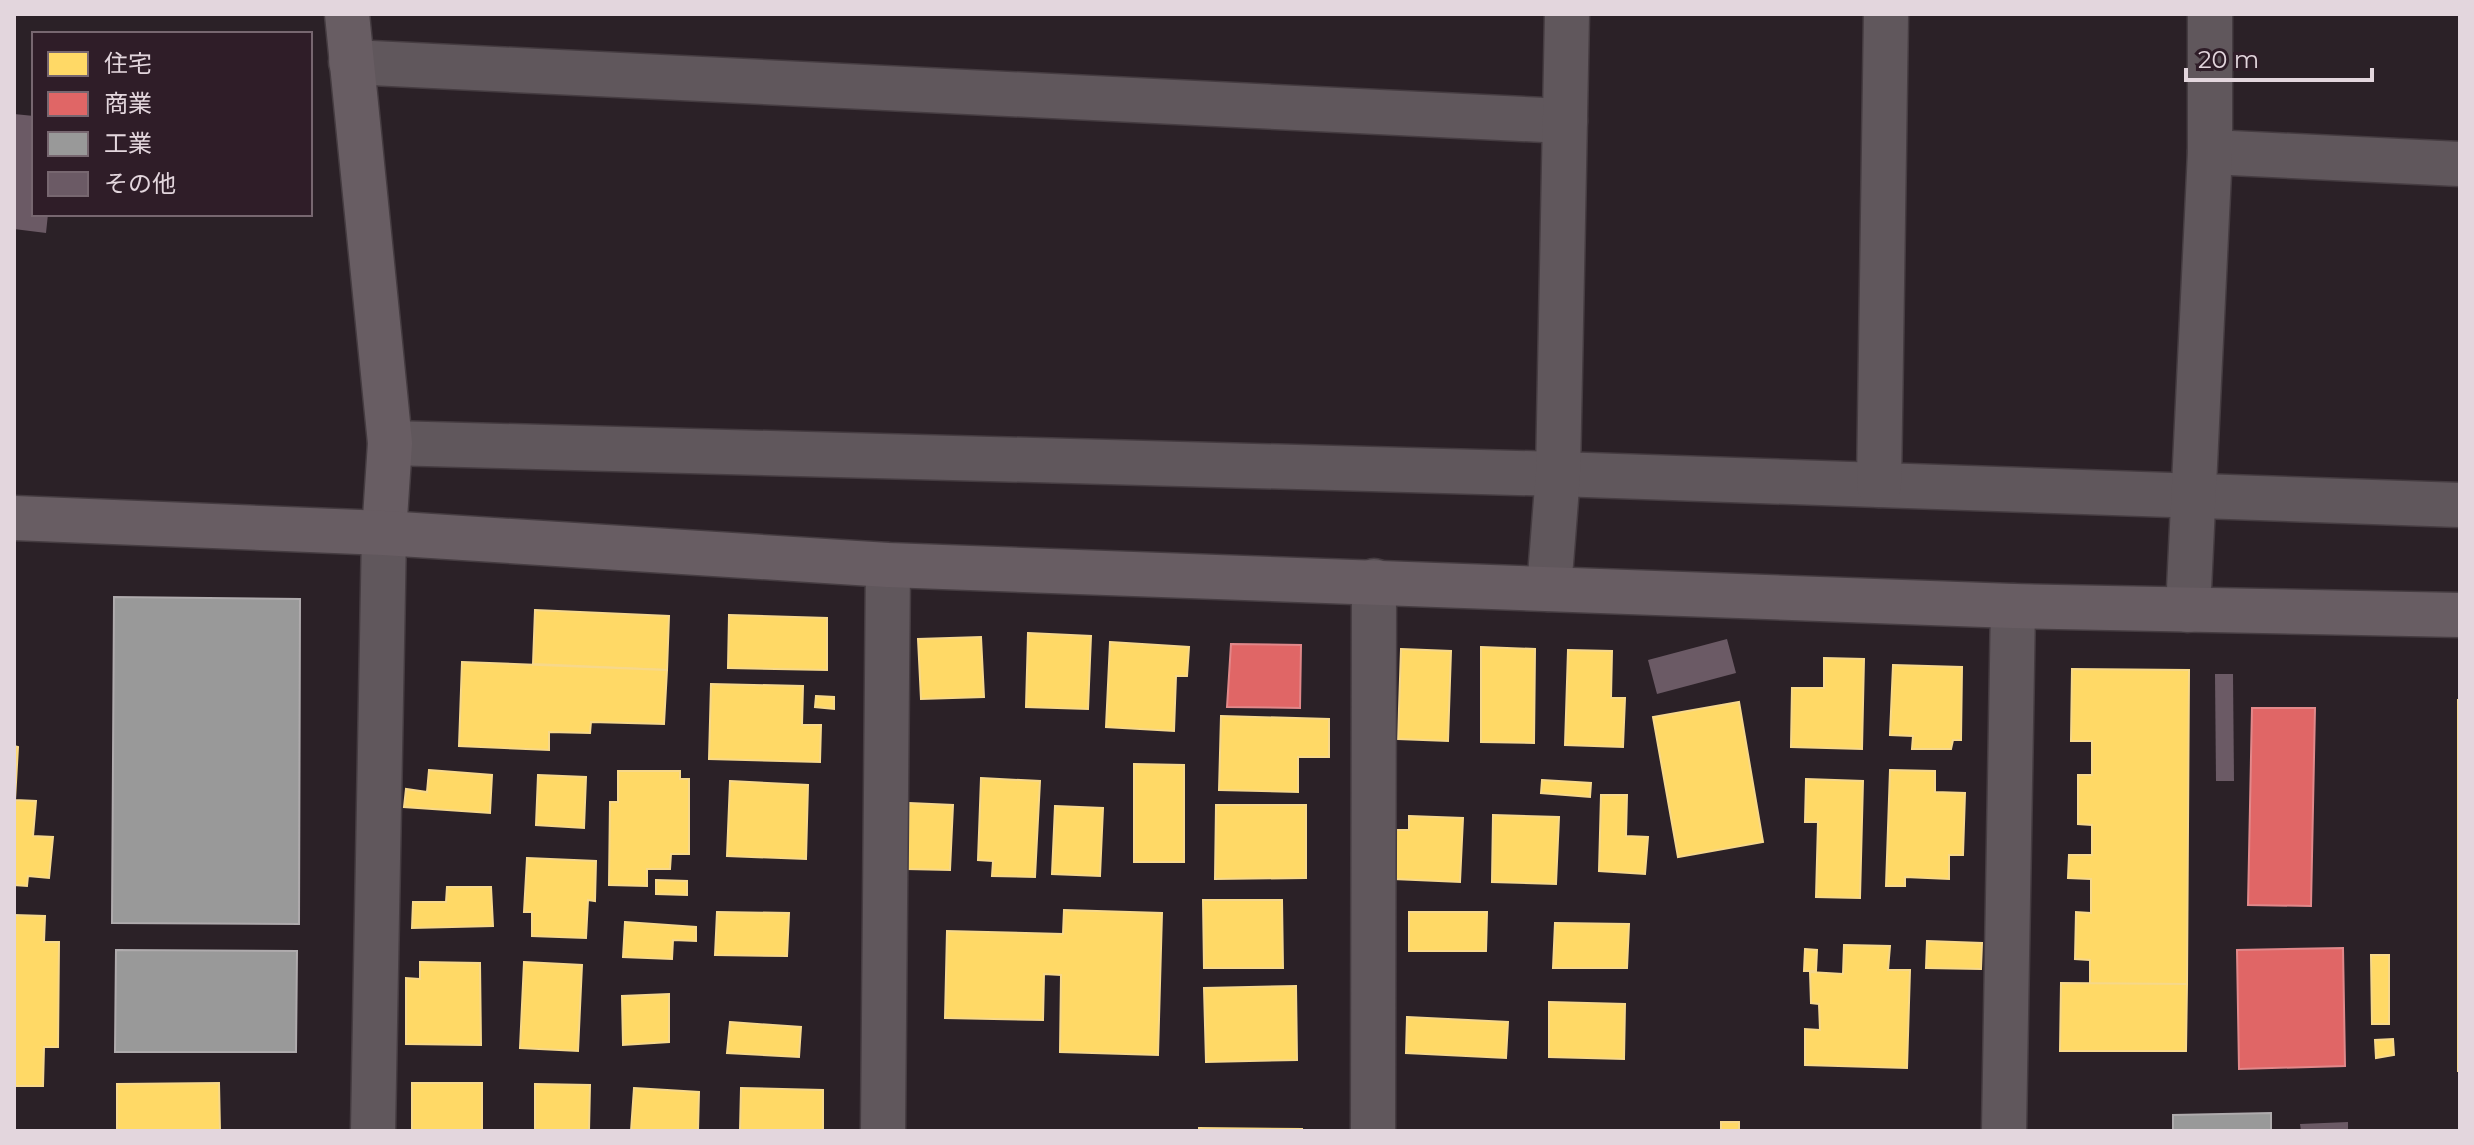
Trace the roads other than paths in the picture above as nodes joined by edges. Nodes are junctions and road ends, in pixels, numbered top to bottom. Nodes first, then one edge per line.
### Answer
1 (347, 14) edge
2 (1567, 14) edge
3 (1886, 14) edge
4 (2210, 14) edge
5 (351, 62) junction
6 (1565, 121) junction
7 (2210, 152) junction
8 (2460, 164) edge
9 (390, 443) junction
10 (1558, 474) junction
11 (1879, 485) junction
12 (2195, 496) junction
13 (2460, 505) edge
14 (14, 518) edge
15 (384, 533) junction
16 (888, 565) junction
17 (1374, 581) junction
18 (1549, 589) junction
19 (2013, 606) junction
20 (2188, 610) junction
21 (2460, 615) edge
22 (373, 1131) edge
23 (883, 1131) edge
24 (1373, 1131) edge
25 (2004, 1131) edge

1 - 5 street
2 - 6 street
3 - 11 street
4 - 7 street
5 - 6 street
5 - 9 street
6 - 10 street
7 - 8 street
7 - 12 street
9 - 10 street
9 - 15 street
10 - 11 street
10 - 18 street
11 - 12 street
12 - 13 street
12 - 20 street
14 - 15 street
15 - 16 street
15 - 22 street
16 - 17 street
16 - 23 street
17 - 18 street
17 - 24 street
18 - 19 street
19 - 20 street
19 - 25 street
20 - 21 street

